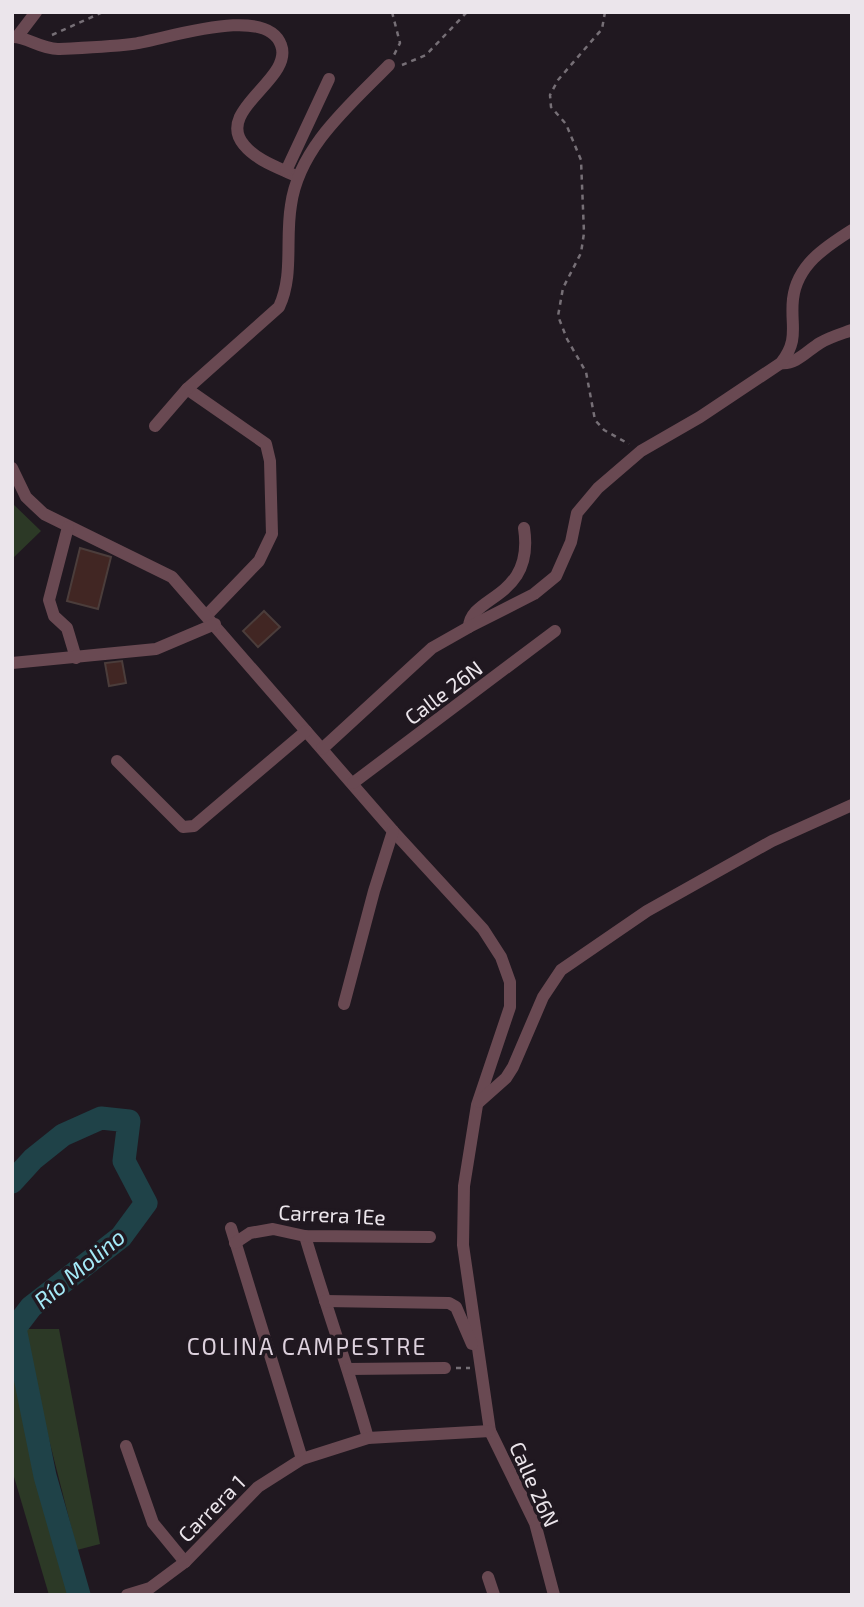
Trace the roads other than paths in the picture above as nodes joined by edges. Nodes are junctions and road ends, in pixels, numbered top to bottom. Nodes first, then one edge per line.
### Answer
1 (36, 12) edge
2 (14, 37) edge
3 (388, 65) road end
4 (329, 79) dead end
5 (292, 174) junction
6 (852, 230) edge
7 (852, 330) edge
8 (781, 363) junction
9 (187, 389) junction
10 (155, 426) dead end
11 (12, 468) edge
12 (68, 527) junction
13 (524, 528) dead end
14 (211, 620) junction
15 (470, 626) junction
16 (555, 631) dead end
17 (76, 658) junction
18 (12, 663) edge
19 (306, 731) junction
20 (323, 749) junction
21 (117, 761) dead end
22 (353, 783) junction
23 (852, 805) edge
24 (393, 831) junction
25 (344, 1004) dead end
26 (477, 1105) junction
27 (231, 1228) dead end
28 (305, 1236) junction
29 (430, 1237) dead end
30 (235, 1243) junction
31 (325, 1301) junction
32 (479, 1363) junction
33 (445, 1368) road end
34 (348, 1369) junction
35 (490, 1432) junction
36 (368, 1438) junction
37 (126, 1446) dead end
38 (302, 1459) junction
39 (185, 1562) junction
40 (488, 1577) dead end
41 (127, 1595) edge
42 (494, 1595) edge
43 (554, 1595) edge

1 - 2 street
2 - 5 street
3 - 5 street
4 - 5 street
5 - 9 street
6 - 8 street
7 - 8 street
8 - 15 street
9 - 10 street
9 - 14 street
11 - 12 street
12 - 14 street
12 - 17 street
13 - 15 street
14 - 17 street
14 - 19 street
15 - 20 street
16 - 22 street, Calle 26N
17 - 18 street
19 - 20 street
19 - 21 street
20 - 22 street
22 - 24 street
23 - 26 street
24 - 25 street
24 - 26 street
26 - 32 street
27 - 30 street
28 - 29 street, Carrera 1Ee
28 - 30 street, Carrera 1Ee
28 - 31 street
30 - 38 street
31 - 32 street
31 - 34 street
32 - 35 street, Calle 26N
33 - 34 street
34 - 36 street
35 - 36 street, Carrera 1
35 - 43 street, Calle 26N
36 - 38 street, Carrera 1
37 - 39 street
38 - 39 street, Carrera 1
39 - 41 street, Carrera 1
40 - 42 street

